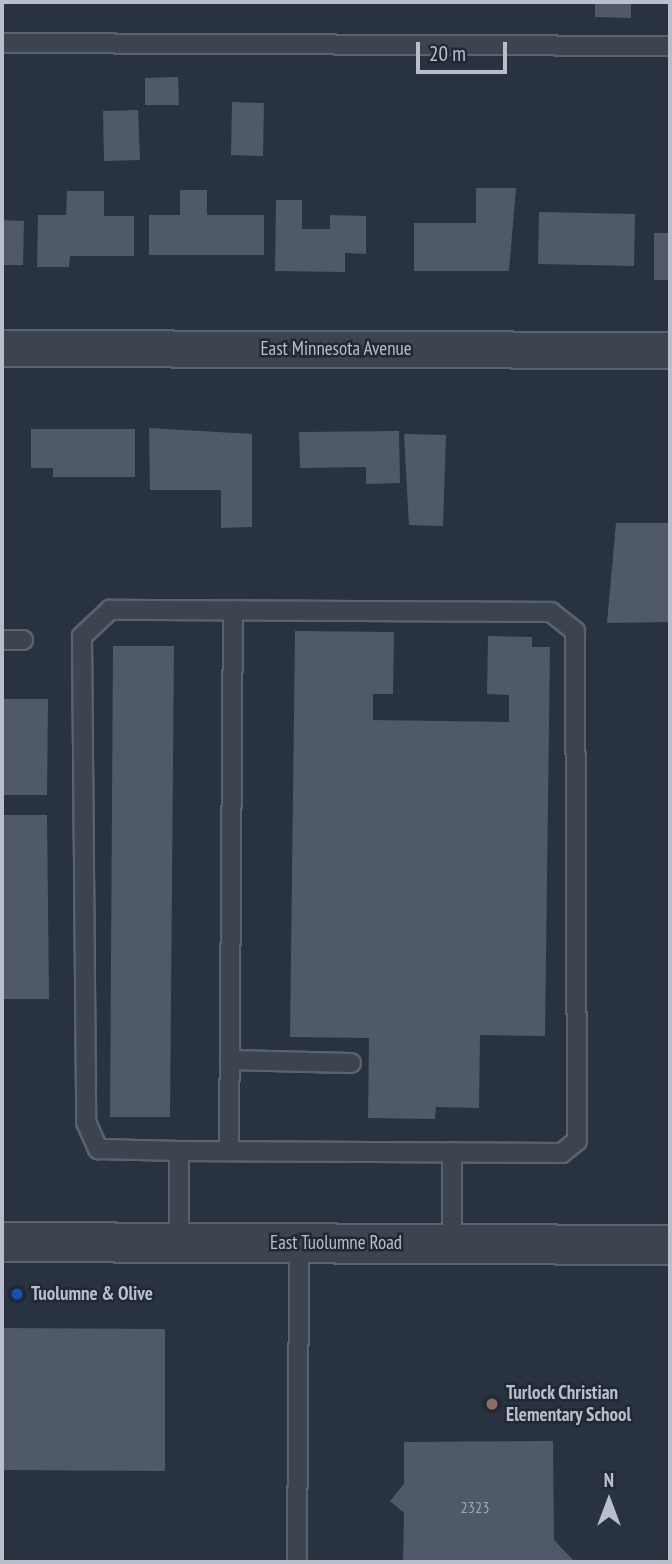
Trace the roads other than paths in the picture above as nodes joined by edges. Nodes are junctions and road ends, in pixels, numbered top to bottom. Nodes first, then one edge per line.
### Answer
1 (2, 43) edge
2 (670, 46) edge
3 (2, 348) edge
4 (670, 350) edge
5 (233, 610) junction
6 (2, 640) edge
7 (23, 640) dead end
8 (230, 1060) junction
9 (351, 1063) dead end
10 (179, 1151) junction
11 (229, 1151) junction
12 (452, 1152) junction
13 (2, 1242) edge
14 (179, 1243) junction
15 (299, 1243) junction
16 (452, 1244) junction
17 (670, 1245) edge
18 (297, 1562) edge

1 - 2 lane
3 - 4 street, East Minnesota Avenue
5 - 8 lane
5 - 10 lane
5 - 12 lane
6 - 7 lane
8 - 9 lane
8 - 11 lane
10 - 11 lane
10 - 14 lane
11 - 12 lane
12 - 16 lane
13 - 14 street, East Tuolumne Road
14 - 15 street, East Tuolumne Road
15 - 16 street, East Tuolumne Road
15 - 18 lane
16 - 17 street, East Tuolumne Road

